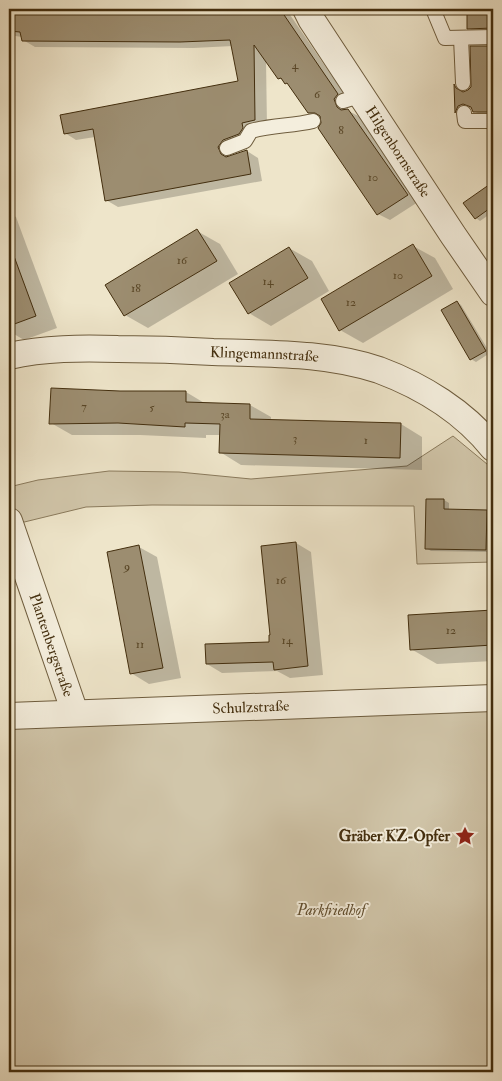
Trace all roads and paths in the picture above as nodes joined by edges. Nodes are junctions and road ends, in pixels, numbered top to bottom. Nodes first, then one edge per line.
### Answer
1 (306, 9) edge
2 (433, 9) edge
3 (493, 37) edge
4 (461, 38) junction
5 (463, 83) dead end
6 (464, 113) dead end
7 (313, 121) dead end
8 (493, 121) edge
9 (227, 148) dead end
10 (493, 293) edge
11 (9, 356) edge
12 (491, 440) edge
13 (9, 521) edge
14 (493, 698) edge
15 (75, 713) junction
16 (9, 716) edge

1 - 10 street, Hilgenbornstraße
2 - 4 lane
3 - 4 lane
4 - 5 lane
6 - 8 lane
7 - 9 lane
11 - 12 street, Klingemannstraße
13 - 15 street, Plantenbergstraße
14 - 15 street, Schulzstraße
15 - 16 street, Schulzstraße

